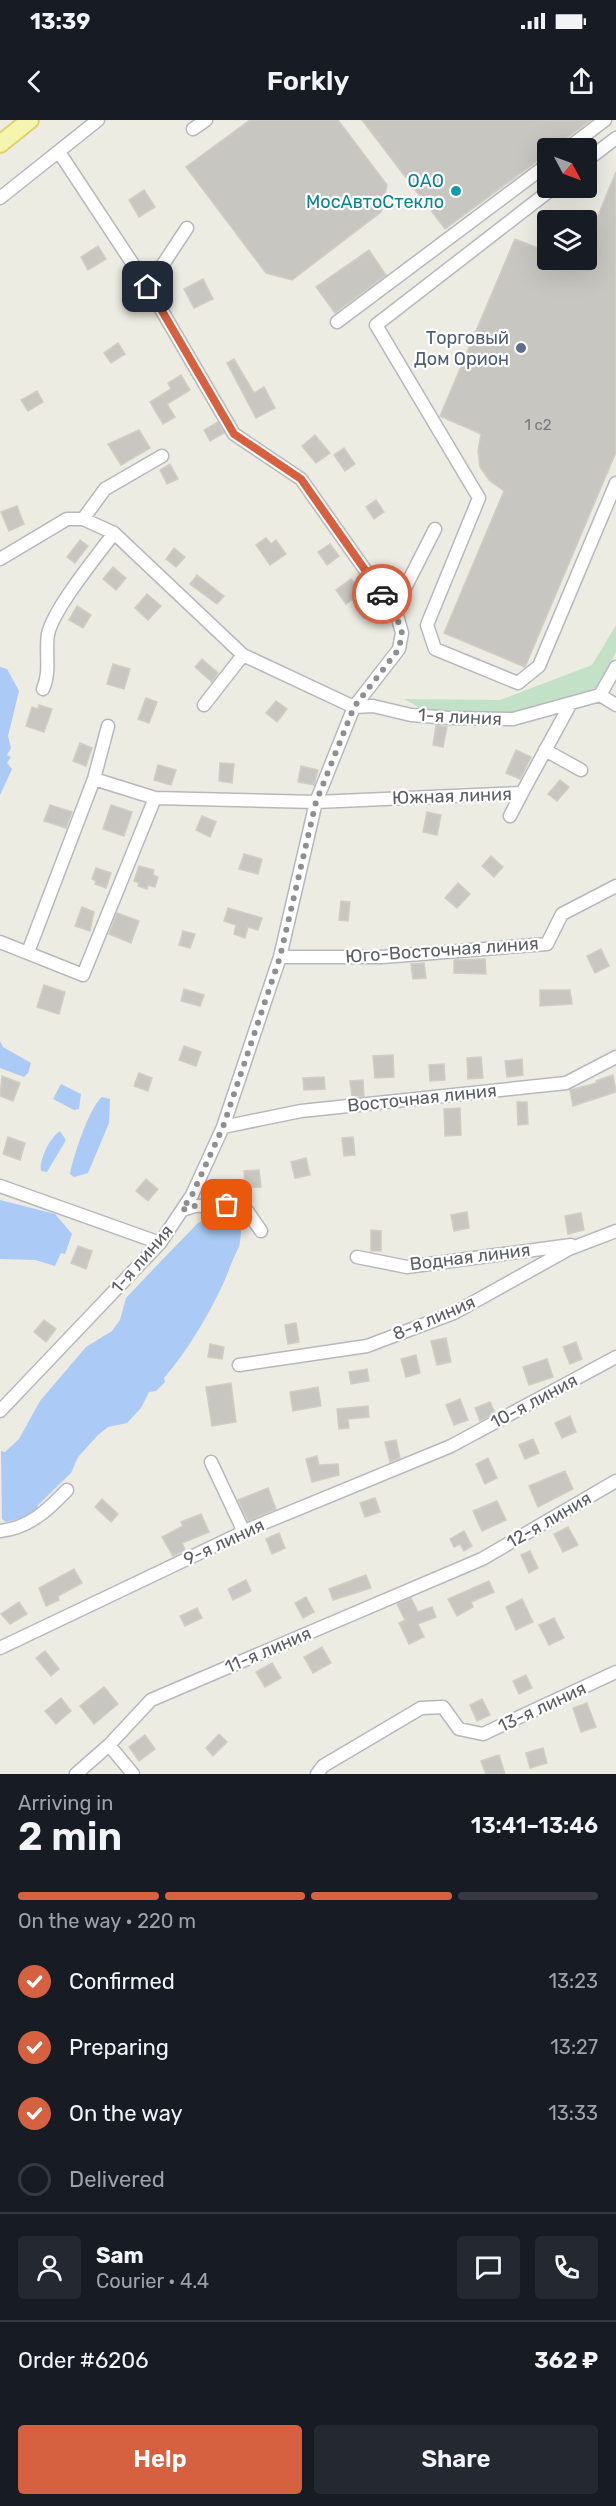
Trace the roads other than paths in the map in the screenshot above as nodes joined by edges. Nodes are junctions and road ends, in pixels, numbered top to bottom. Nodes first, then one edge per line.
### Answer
1 (30, 120) edge
2 (98, 120) edge
3 (206, 120) edge
4 (605, 120) edge
5 (193, 129) dead end
6 (581, 138) edge
7 (616, 138) edge
8 (0, 144) edge
9 (59, 152) junction
10 (597, 153) edge
11 (537, 172) edge
12 (0, 198) edge
13 (540, 198) edge
14 (187, 228) dead end
15 (148, 287) junction
16 (337, 321) dead end
17 (162, 456) dead end
18 (616, 483) edge
19 (83, 519) junction
20 (435, 529) dead end
21 (114, 533) junction
22 (0, 559) edge
23 (389, 604) junction
24 (243, 655) junction
25 (616, 667) edge
26 (43, 689) dead end
27 (600, 695) junction
28 (571, 703) junction
29 (204, 705) dead end
30 (616, 705) edge
31 (354, 707) junction
32 (108, 726) dead end
33 (545, 750) junction
34 (581, 770) dead end
35 (94, 779) junction
36 (522, 793) junction
37 (155, 798) junction
38 (316, 802) junction
39 (510, 816) dead end
40 (616, 886) edge
41 (0, 942) edge
42 (28, 952) junction
43 (280, 957) junction
44 (616, 1057) edge
45 (223, 1127) junction
46 (0, 1185) edge
47 (182, 1210) junction
48 (261, 1231) dead end
49 (616, 1231) edge
50 (160, 1243) junction
51 (584, 1243) junction
52 (357, 1257) dead end
53 (616, 1357) edge
54 (239, 1365) dead end
55 (0, 1411) edge
56 (452, 1446) joint
57 (211, 1462) dead end
58 (616, 1481) edge
59 (67, 1490) dead end
60 (0, 1531) edge
61 (244, 1532) junction
62 (482, 1559) joint
63 (0, 1648) edge
64 (616, 1672) edge
65 (109, 1745) junction
66 (76, 1774) edge
67 (133, 1774) edge
68 (317, 1774) edge

1 - 8 main road
2 - 9 street
3 - 5 street
4 - 6 street
7 - 10 street
9 - 12 street
9 - 15 street, 1-я линия
11 - 16 street
13 - 18 street
14 - 15 street
15 - 23 street, 1-я линия
17 - 19 street
19 - 21 street
19 - 22 street
20 - 23 street
21 - 24 street
21 - 26 street
23 - 31 street, 1-я линия
24 - 29 street
24 - 31 street
25 - 27 street
27 - 28 street, 1-я линия
27 - 30 street
28 - 31 street, 1-я линия
28 - 33 street, Южная линия
31 - 38 street, 1-я линия
32 - 35 street
33 - 34 street
33 - 36 street, Южная линия
35 - 37 street
35 - 42 street
36 - 38 street, Южная линия
36 - 39 street
37 - 38 street
37 - 42 street
38 - 43 street, 1-я линия
40 - 43 street, Юго-Восточная линия
41 - 42 street
43 - 45 street, 1-я линия
44 - 45 street, Восточная линия
45 - 47 street, 1-я линия
46 - 50 street
47 - 48 street
47 - 50 street, 1-я линия
49 - 51 street, 8-я линия
50 - 55 street, 1-я линия
51 - 52 street, Водная линия
51 - 54 street, 8-я линия
53 - 56 street, 10-я линия
56 - 61 street, 9-я линия
57 - 61 street
58 - 62 street, 12-я линия
59 - 60 street
61 - 63 street, 9-я линия
62 - 65 street, 11-я линия
64 - 68 street, 13-я линия
65 - 66 street, 11-я линия
65 - 67 street

